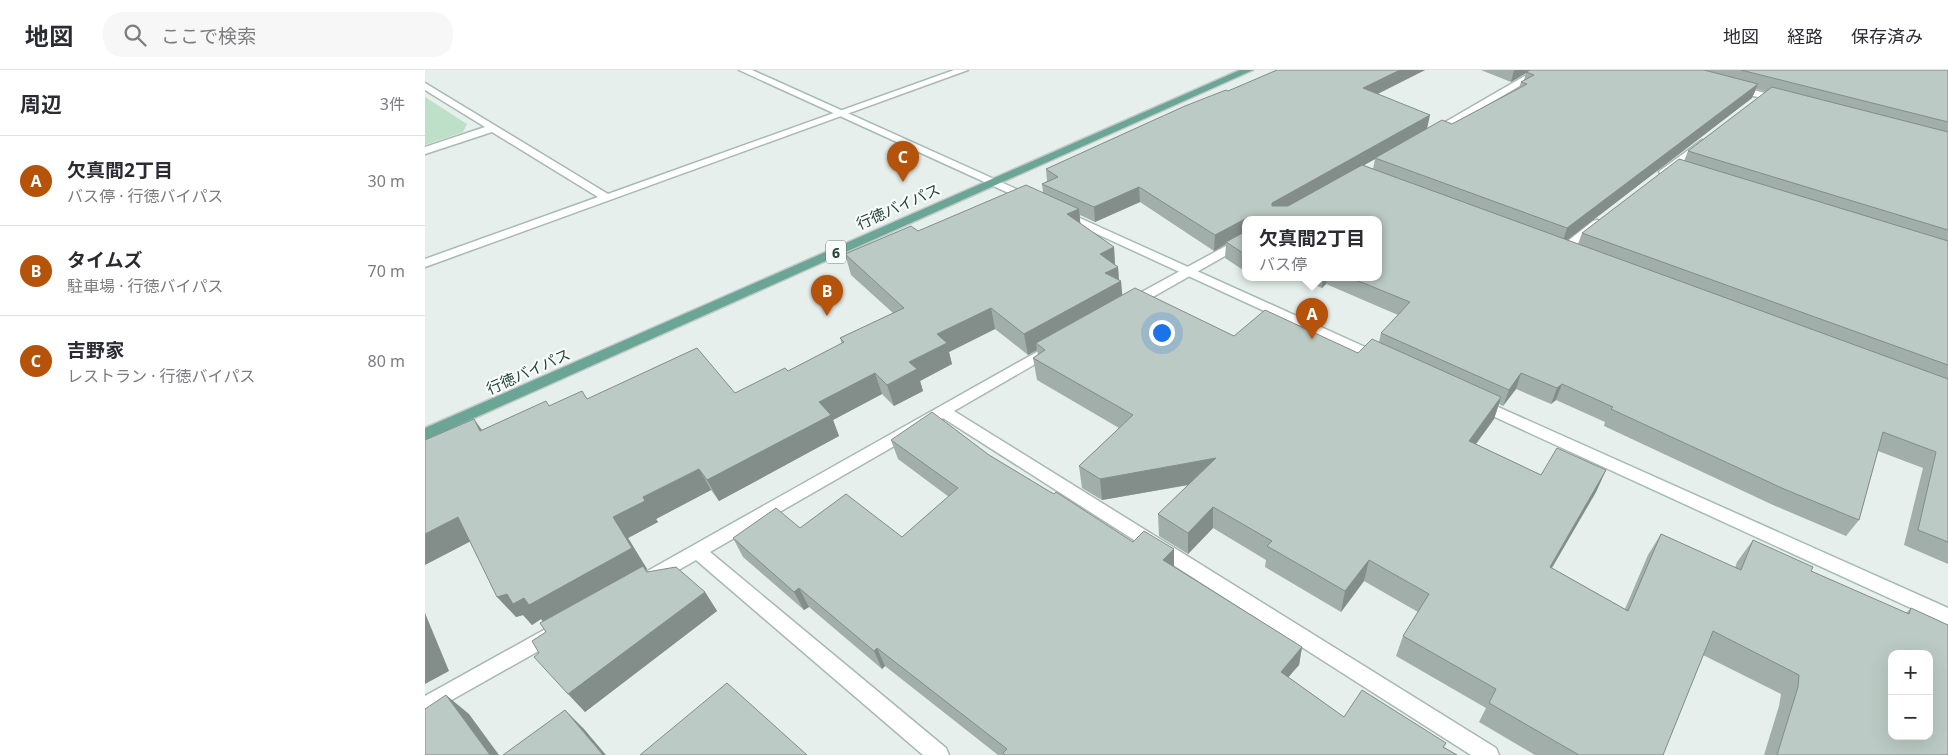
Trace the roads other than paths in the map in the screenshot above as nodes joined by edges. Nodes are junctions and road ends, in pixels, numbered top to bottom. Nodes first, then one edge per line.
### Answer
1 (744, 70) edge
2 (963, 70) edge
3 (1248, 70) edge
4 (1542, 70) edge
5 (425, 86) edge
6 (1727, 86) edge
7 (1791, 103) edge
8 (841, 114) junction
9 (492, 128) junction
10 (1425, 136) edge
11 (1709, 138) edge
12 (425, 151) edge
13 (1669, 168) junction
14 (1688, 174) edge
15 (1654, 180) edge
16 (993, 182) junction
17 (607, 198) junction
18 (1609, 215) edge
19 (1242, 241) edge
20 (1581, 258) edge
21 (425, 263) edge
22 (1188, 271) junction
23 (1122, 309) edge
24 (1063, 343) edge
25 (1396, 366) edge
26 (1468, 399) edge
27 (943, 411) junction
28 (425, 434) edge
29 (697, 551) junction
30 (637, 585) edge
31 (1948, 617) edge
32 (561, 628) edge
33 (425, 706) edge
34 (939, 755) edge
35 (1489, 755) edge

1 - 8 street
2 - 8 street
3 - 16 main road, 行徳バイパス / 6
4 - 10 street
5 - 9 street
6 - 7 street
8 - 16 street
8 - 17 street
9 - 12 street
9 - 17 street
11 - 13 street
13 - 14 street
13 - 15 street
16 - 22 street
16 - 28 main road, 行徳バイパス / 6
17 - 21 street
18 - 20 street
19 - 22 street
22 - 23 street
22 - 25 street
24 - 27 street
26 - 31 street
27 - 29 street
27 - 35 street
29 - 30 street
29 - 34 street
32 - 33 street

